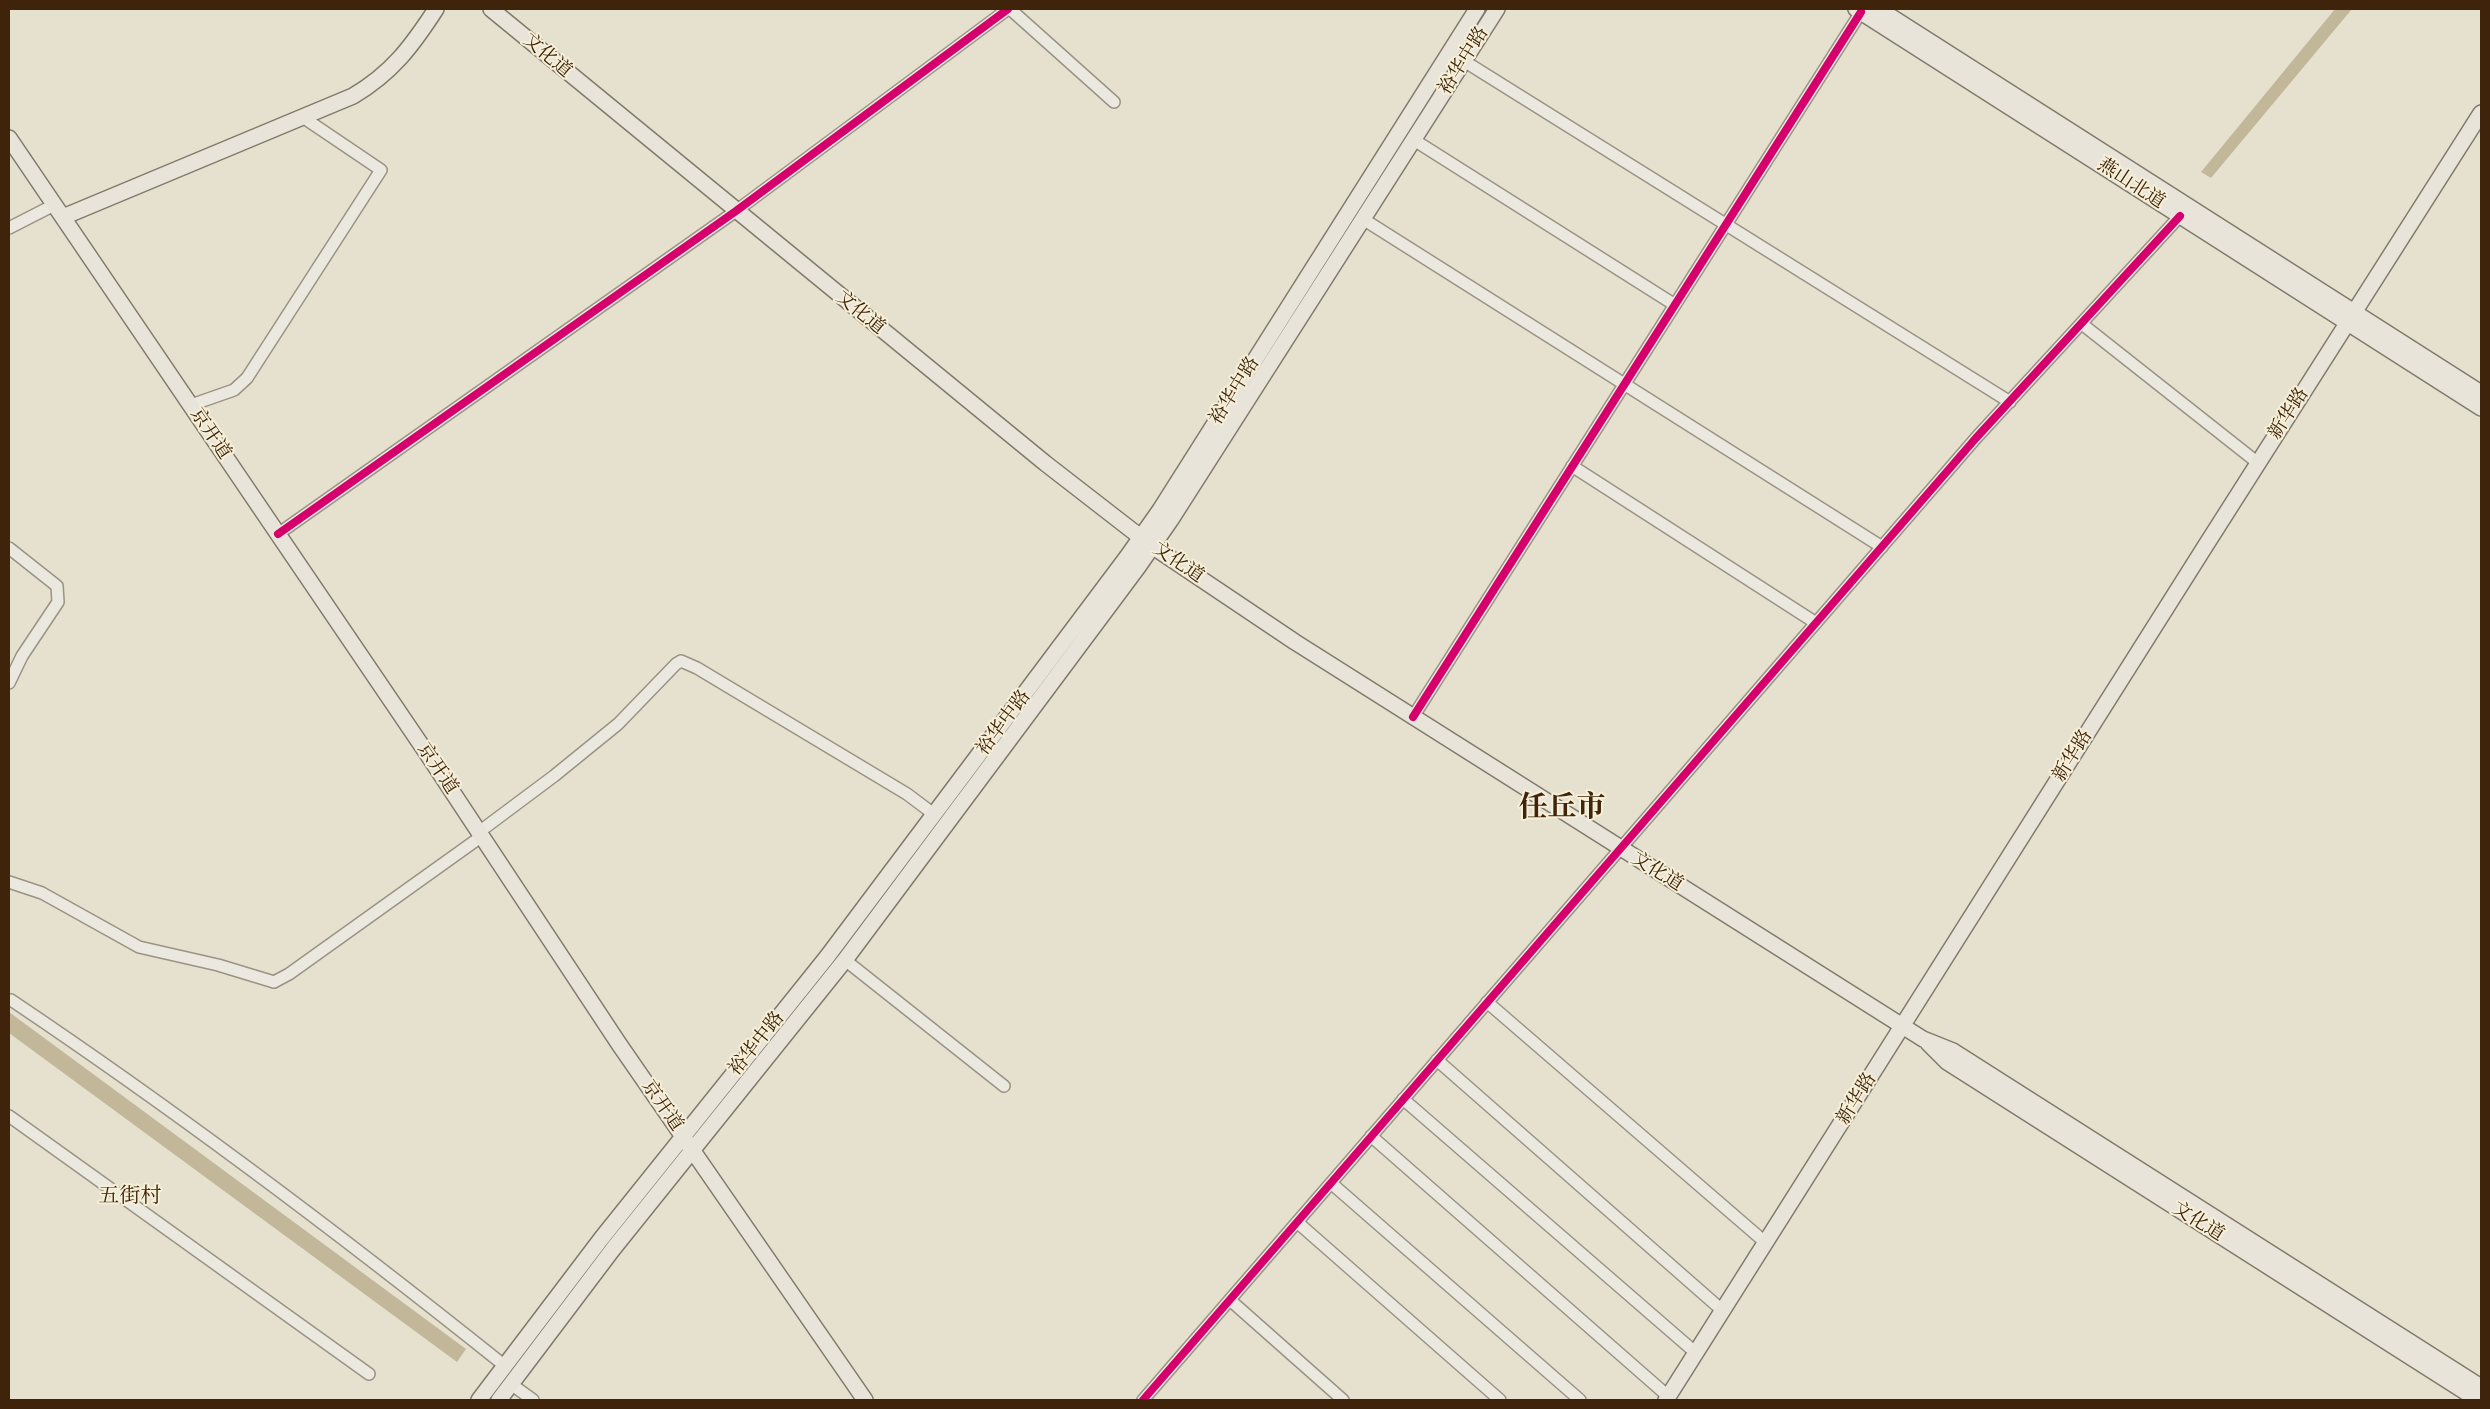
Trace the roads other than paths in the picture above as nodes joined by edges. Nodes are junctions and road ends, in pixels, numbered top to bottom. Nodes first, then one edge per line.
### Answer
1 (436, 9) edge
2 (490, 9) edge
3 (1011, 9) edge
4 (1477, 9) edge
5 (1497, 9) edge
6 (1879, 9) edge
7 (1858, 10) edge
8 (1464, 61) junction
9 (1114, 102) dead end
10 (2481, 113) edge
11 (304, 118) junction
12 (9, 138) edge
13 (1414, 140) junction
14 (58, 211) junction
15 (736, 211) junction
16 (2180, 216) junction
17 (1363, 219) junction
18 (1726, 225) junction
19 (9, 228) edge
20 (1675, 305) junction
21 (2351, 317) junction
22 (2082, 324) junction
23 (1624, 384) junction
24 (2481, 393) edge
25 (2010, 402) junction
26 (190, 406) junction
27 (2481, 408) edge
28 (2258, 463) junction
29 (1572, 466) junction
30 (278, 534) junction
31 (1146, 542) junction
32 (1882, 547) junction
33 (9, 548) edge
34 (1816, 623) junction
35 (9, 683) edge
36 (1413, 717) junction
37 (935, 815) junction
38 (480, 834) junction
39 (1620, 849) junction
40 (9, 882) edge
41 (845, 960) junction
42 (11, 1000) dead end
43 (1487, 1002) junction
44 (1902, 1026) junction
45 (1923, 1039) junction
46 (1437, 1060) junction
47 (1004, 1086) dead end
48 (1403, 1099) junction
49 (9, 1116) edge
50 (1371, 1136) junction
51 (683, 1137) junction
52 (692, 1150) junction
53 (1330, 1183) junction
54 (1297, 1222) junction
55 (1766, 1242) junction
56 (1230, 1300) junction
57 (1723, 1311) junction
58 (1696, 1353) junction
59 (505, 1366) junction
60 (370, 1374) dead end
61 (511, 1384) junction
62 (2481, 1387) edge
63 (1668, 1398) edge
64 (479, 1400) edge
65 (499, 1400) edge
66 (533, 1400) edge
67 (865, 1400) edge
68 (1143, 1400) edge
69 (1343, 1400) edge
70 (1500, 1400) edge
71 (1580, 1400) edge
72 (2478, 1400) edge

1 - 11 main road
2 - 15 main road, 文化道
3 - 9 street
3 - 15 street
4 - 31 main road, 裕华中路
5 - 8 main road, 裕华中路
6 - 21 main road, 燕山北道
7 - 16 main road, 燕山北道
7 - 18 street
8 - 13 main road, 裕华中路
8 - 18 street
10 - 21 main road, 新华路
11 - 14 main road
11 - 26 street
12 - 14 main road, 京开道
13 - 17 main road, 裕华中路
13 - 20 street
14 - 19 street
14 - 26 main road, 京开道
15 - 30 street
15 - 31 main road, 文化道
16 - 21 main road, 燕山北道
16 - 22 street
17 - 23 street
17 - 31 main road, 裕华中路
18 - 20 street
18 - 25 street
20 - 23 street
21 - 24 main road, 燕山北道
21 - 27 main road, 燕山北道
21 - 28 main road, 新华路
22 - 25 street
22 - 28 street
23 - 29 street
23 - 32 street
25 - 32 street
26 - 30 main road, 京开道
28 - 44 main road, 新华路
29 - 34 street
29 - 36 street
30 - 38 main road, 京开道
31 - 36 main road, 文化道
31 - 37 main road, 裕华中路
31 - 41 main road, 裕华中路
32 - 34 street
33 - 35 street
34 - 39 street
36 - 39 main road, 文化道
37 - 38 street
37 - 51 main road, 裕华中路
38 - 40 street
38 - 51 main road, 京开道
39 - 43 street
39 - 44 main road, 文化道
41 - 47 street
41 - 52 main road, 裕华中路
42 - 59 street
43 - 46 street
43 - 55 street
44 - 45 main road, 文化道
44 - 55 main road, 新华路
45 - 62 main road, 文化道
45 - 72 main road, 文化道
46 - 48 street
46 - 57 street
48 - 50 street
48 - 58 street
49 - 60 street
50 - 53 street
50 - 63 street
51 - 52 main road, 京开道
51 - 59 main road, 裕华中路
52 - 61 main road, 裕华中路
52 - 67 main road, 京开道
53 - 54 street
53 - 71 street
54 - 56 street
54 - 70 street
55 - 57 main road, 新华路
56 - 68 street
56 - 69 street
57 - 58 main road, 新华路
58 - 63 main road, 新华路
59 - 64 main road, 裕华中路
61 - 65 main road, 裕华中路
61 - 66 street

